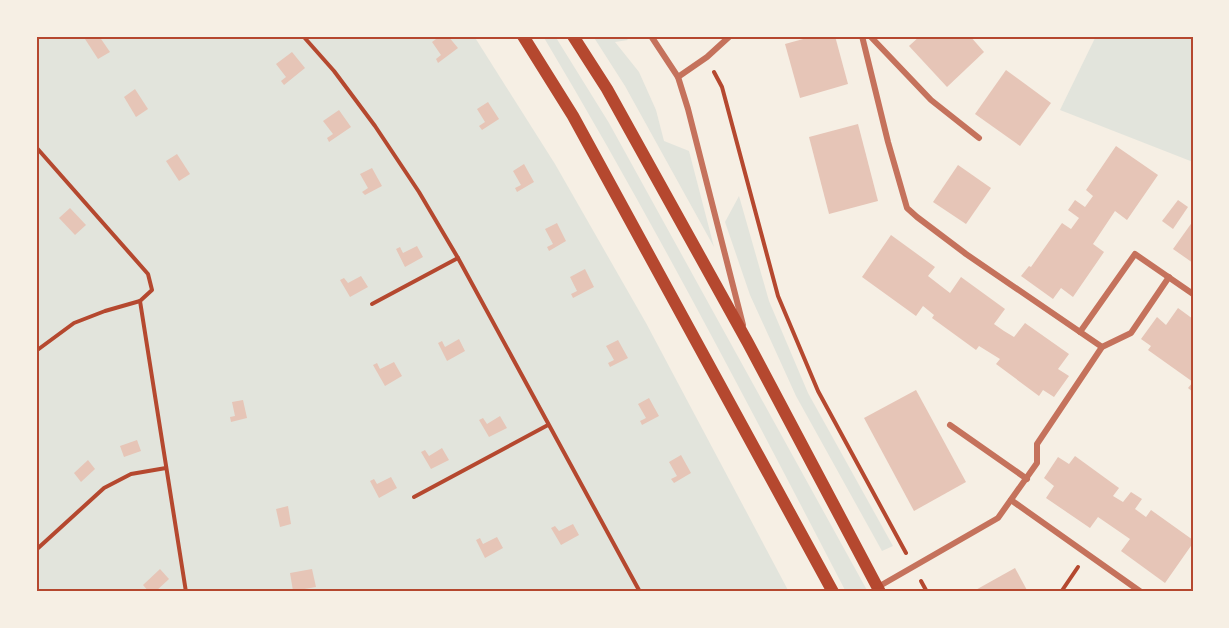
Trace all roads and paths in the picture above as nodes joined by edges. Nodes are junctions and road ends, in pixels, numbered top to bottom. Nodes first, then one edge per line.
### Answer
1 (303, 36) edge
2 (523, 36) edge
3 (573, 36) edge
4 (651, 36) edge
5 (730, 36) edge
6 (862, 36) edge
7 (870, 36) edge
8 (707, 57) junction
9 (678, 77) junction
10 (979, 138) dead end
11 (36, 147) edge
12 (458, 258) junction
13 (1169, 277) junction
14 (1193, 294) edge
15 (140, 301) junction
16 (372, 304) dead end
17 (1080, 332) junction
18 (748, 343) junction
19 (1102, 347) junction
20 (36, 351) edge
21 (548, 425) junction
22 (950, 425) dead end
23 (166, 468) junction
24 (1027, 479) junction
25 (414, 498) dead end
26 (1011, 500) junction
27 (36, 550) edge
28 (1087, 554) junction
29 (913, 566) junction
30 (879, 590) edge
31 (186, 592) edge
32 (640, 592) edge
33 (832, 592) edge
34 (927, 592) edge
35 (1061, 592) edge
36 (1141, 592) edge

1 - 12 path
2 - 33 main road
3 - 18 main road
4 - 9 street
5 - 8 street
6 - 17 street
7 - 10 street
8 - 9 street
8 - 29 path
9 - 18 street
11 - 15 path
12 - 16 path
12 - 21 path
13 - 14 street
13 - 17 street
13 - 19 street
15 - 20 path
15 - 23 path
17 - 19 street
18 - 30 main road
19 - 24 street
21 - 25 path
21 - 32 path
22 - 24 street
23 - 27 path
23 - 31 path
24 - 26 street
26 - 28 street
26 - 29 street
28 - 35 path
28 - 36 street
29 - 30 street
29 - 34 path

